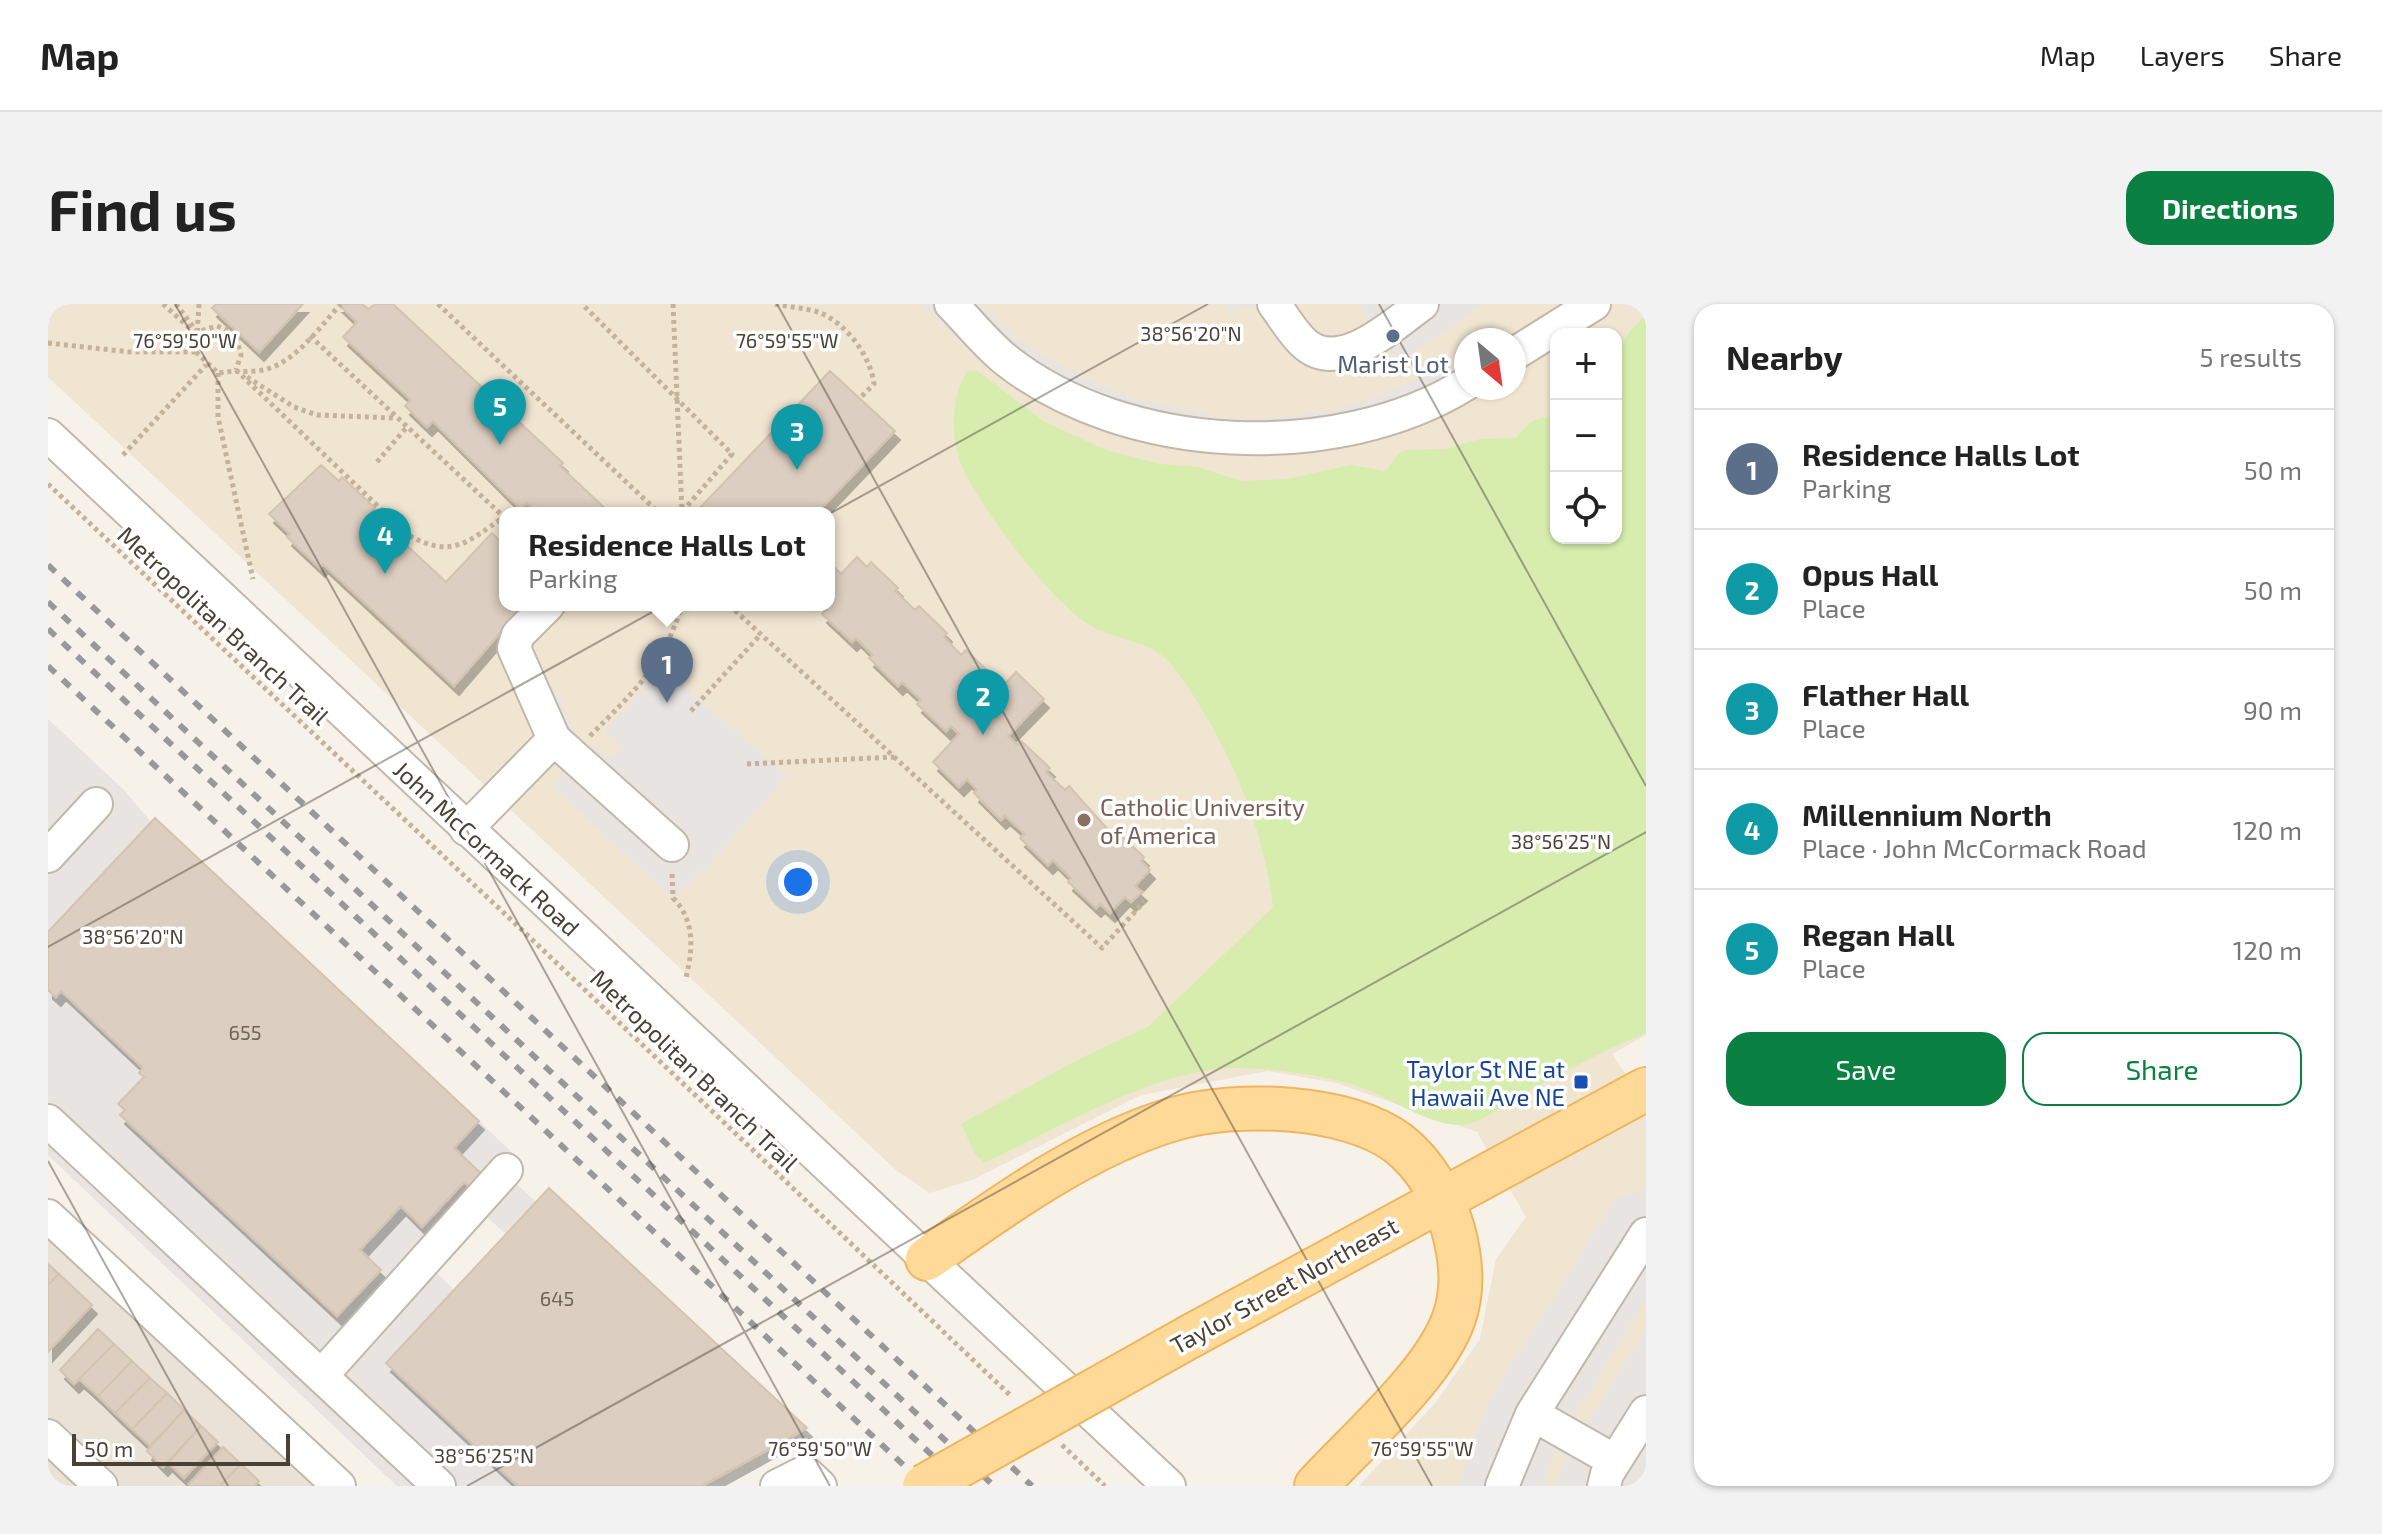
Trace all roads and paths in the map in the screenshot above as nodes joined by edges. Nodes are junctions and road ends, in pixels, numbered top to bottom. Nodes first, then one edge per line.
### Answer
1 (163, 304) edge
2 (176, 304) edge
3 (199, 304) edge
4 (341, 304) edge
5 (438, 304) edge
6 (582, 304) edge
7 (673, 304) edge
8 (775, 304) edge
9 (813, 304) edge
10 (951, 304) edge
11 (1274, 304) edge
12 (1422, 304) edge
13 (1578, 308) edge
14 (819, 313) junction
15 (197, 334) junction
16 (310, 336) junction
17 (48, 343) edge
18 (1526, 345) edge
19 (196, 352) junction
20 (206, 365) junction
21 (236, 370) junction
22 (218, 373) junction
23 (1454, 389) edge
24 (675, 397) junction
25 (859, 399) dead end
26 (396, 418) junction
27 (406, 428) junction
28 (48, 435) edge
29 (123, 455) dead end
30 (377, 462) dead end
31 (48, 484) edge
32 (653, 507) edge
33 (682, 507) edge
34 (686, 507) edge
35 (499, 513) edge
36 (499, 521) edge
37 (253, 579) dead end
38 (542, 611) edge
39 (680, 611) edge
40 (736, 611) edge
41 (761, 634) junction
42 (691, 711) dead end
43 (562, 747) junction
44 (894, 757) junction
45 (747, 764) dead end
46 (96, 804) dead end
47 (466, 829) junction
48 (672, 845) joint
49 (48, 856) edge
50 (1144, 902) dead end
51 (685, 981) dead end
52 (1646, 1089) edge
53 (48, 1121) edge
54 (506, 1170) dead end
55 (1442, 1199) junction
56 (48, 1216) edge
57 (1646, 1234) edge
58 (927, 1259) junction
59 (321, 1376) junction
60 (1016, 1402) dead end
61 (1646, 1412) edge
62 (1532, 1414) junction
63 (48, 1436) edge
64 (1061, 1444) dead end
65 (1610, 1474) edge
66 (101, 1486) edge
67 (339, 1486) edge
68 (439, 1486) edge
69 (777, 1486) edge
70 (820, 1486) edge
71 (924, 1486) edge
72 (1105, 1486) edge
73 (1169, 1486) edge
74 (1316, 1486) edge
75 (1502, 1486) edge

1 - 15 path
2 - 15 path
3 - 15 path
4 - 16 path
5 - 32 path
6 - 24 path
7 - 24 path
8 - 14 path
9 - 14 path
10 - 23 street
11 - 12 street
13 - 18 street
14 - 25 path
15 - 19 path
15 - 21 path
16 - 21 path
16 - 26 path
17 - 19 path
19 - 20 path
20 - 22 path
20 - 29 path
21 - 22 path
21 - 26 path
21 - 36 path
22 - 37 path
24 - 33 path
24 - 34 path
26 - 27 path
27 - 30 path
27 - 35 path
28 - 47 street, John McCormack Road
31 - 60 path, Metropolitan Branch Trail
38 - 43 street
39 - 43 path
40 - 41 path
41 - 42 path
41 - 44 path
43 - 47 street
43 - 48 street
44 - 45 path
44 - 50 path
46 - 49 street
47 - 58 street, John McCormack Road
48 - 51 path
52 - 55 main road, Taylor Street Northeast
53 - 59 street
54 - 59 street
55 - 58 main road
55 - 71 main road, Taylor Street Northeast, bridge
55 - 74 main road
56 - 67 street
57 - 62 street
58 - 73 street, John McCormack Road
59 - 68 street
61 - 65 street
62 - 65 street
62 - 75 street
63 - 66 street
64 - 72 path
69 - 70 street

